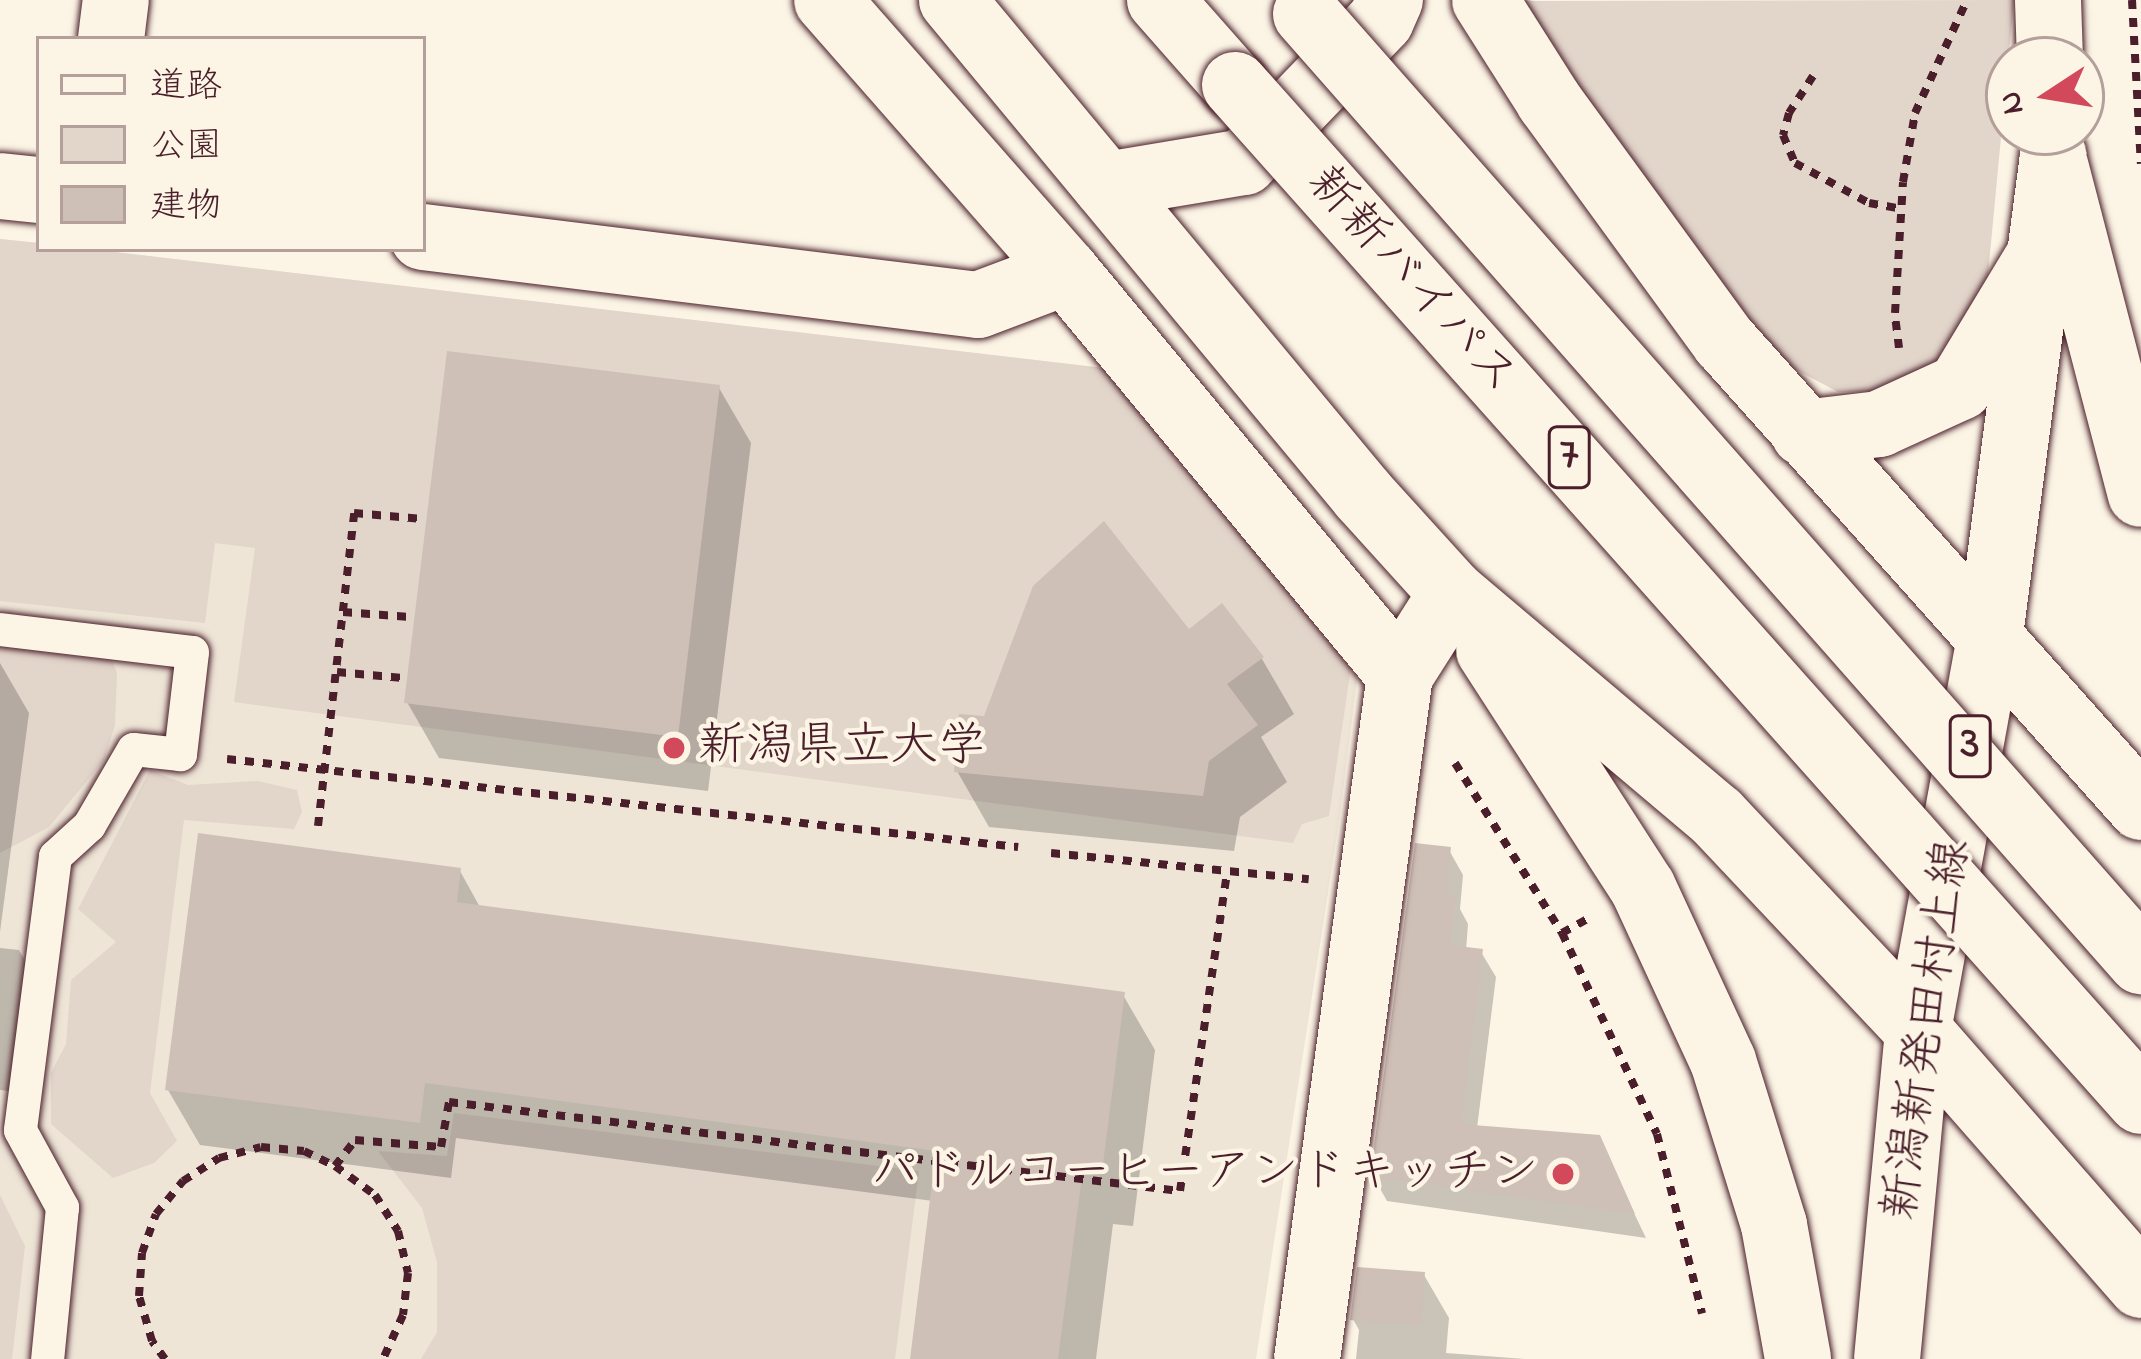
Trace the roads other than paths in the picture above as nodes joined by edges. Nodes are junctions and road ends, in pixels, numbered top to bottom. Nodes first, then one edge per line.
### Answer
1 (116, 0) edge
2 (827, 0) edge
3 (952, 0) edge
4 (1160, 0) edge
5 (1390, 0) edge
6 (1485, 0) edge
7 (2048, 0) edge
8 (1300, 7) edge
9 (111, 36) edge
10 (2049, 36) edge
11 (2051, 156) edge
12 (2055, 156) edge
13 (1106, 184) junction
14 (0, 186) edge
15 (36, 190) edge
16 (426, 237) edge
17 (2039, 256) junction
18 (1066, 272) junction
19 (1804, 433) junction
20 (2141, 494) edge
21 (1453, 593) junction
22 (0, 629) edge
23 (1989, 642) junction
24 (1400, 675) junction
25 (2141, 808) edge
26 (2141, 961) edge
27 (1918, 1030) junction
28 (2141, 1101) edge
29 (2141, 1285) edge
30 (46, 1359) edge
31 (1306, 1359) edge
32 (1798, 1359) edge
33 (1887, 1359) edge

1 - 9 main road
2 - 18 main road
3 - 13 main road
4 - 28 main road, 新新バイパス / 7, bridge
5 - 13 main road
6 - 19 main road
7 - 10 main road
8 - 26 main road, 新新バイパス / 7, bridge
11 - 17 main road, 新潟新発田村上線 / 3
12 - 20 main road
13 - 21 main road
14 - 15 main road
16 - 18 main road
17 - 19 main road
17 - 23 main road, 新潟新発田村上線 / 3
18 - 24 main road
19 - 23 main road
21 - 24 main road
21 - 27 main road
21 - 32 main road
22 - 30 lane
23 - 25 main road
23 - 27 main road, 新潟新発田村上線 / 3
24 - 31 main road
27 - 29 main road
27 - 33 main road, 新潟新発田村上線 / 3

